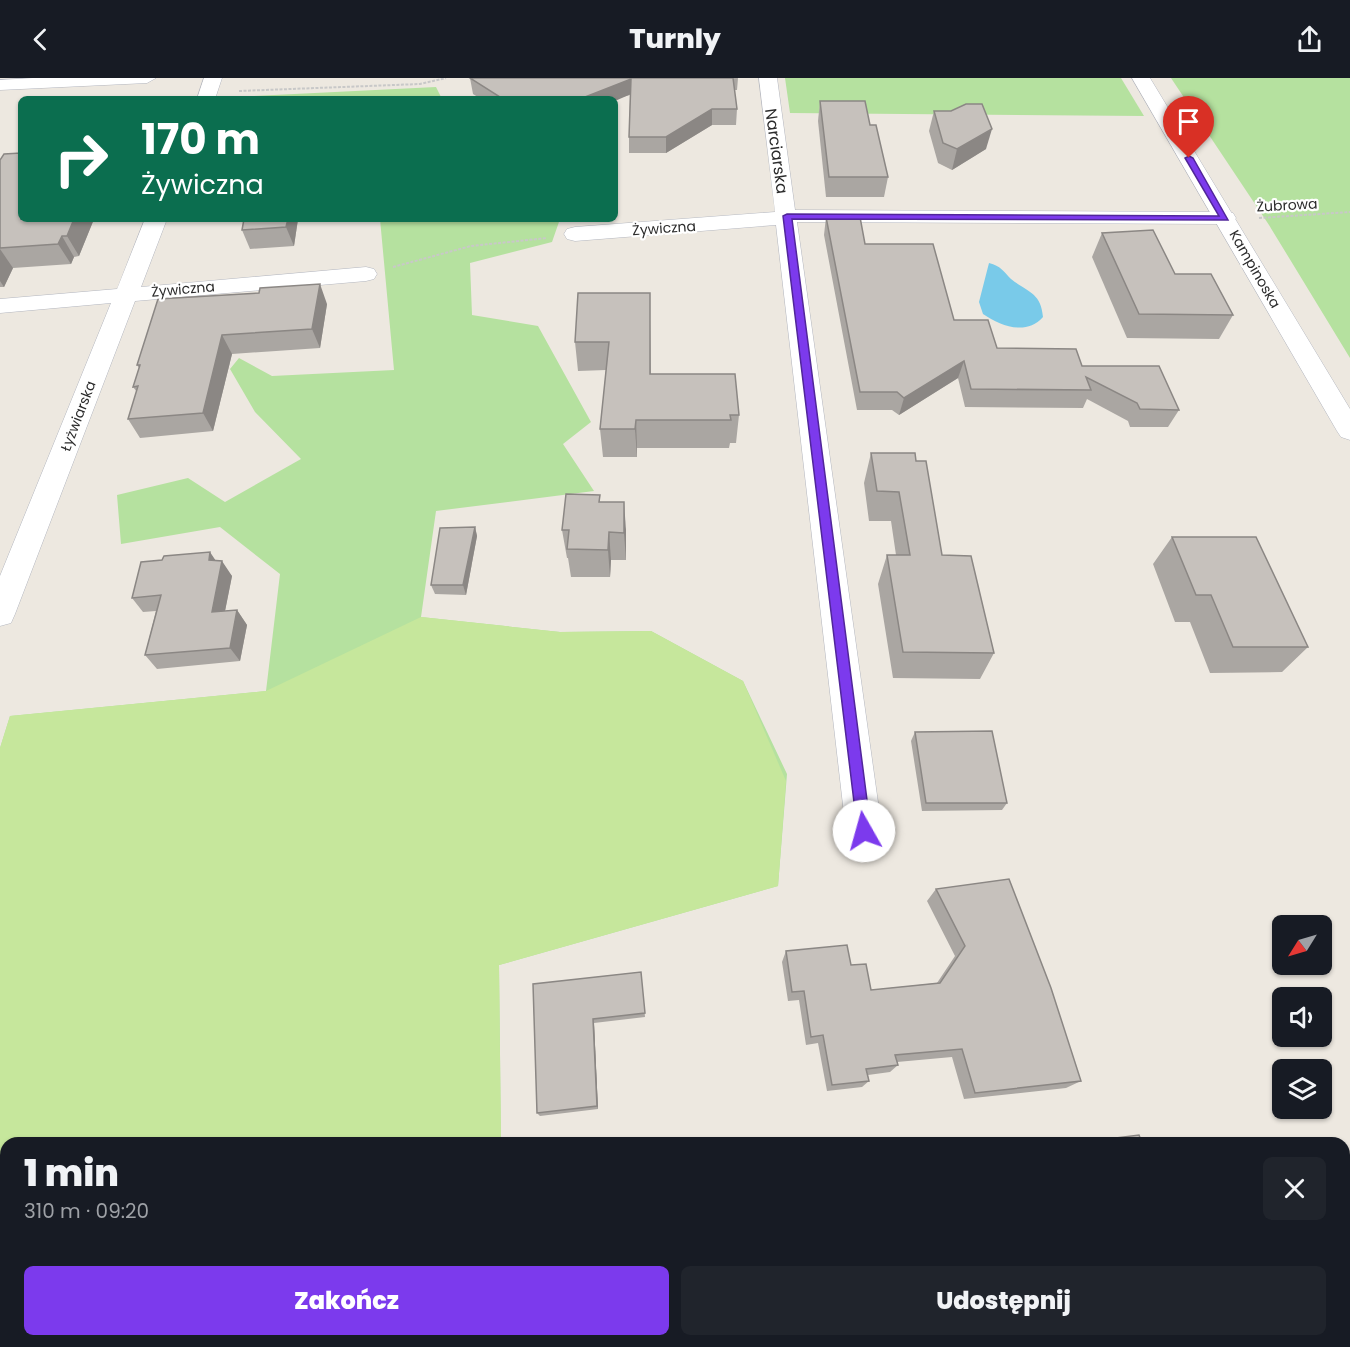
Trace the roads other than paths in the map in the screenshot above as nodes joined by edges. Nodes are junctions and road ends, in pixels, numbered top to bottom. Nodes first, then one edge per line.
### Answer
1 (147, 78) edge
2 (768, 78) edge
3 (1141, 78) edge
4 (0, 85) edge
5 (787, 216) junction
6 (1225, 218) junction
7 (155, 222) edge
8 (575, 234) road end
9 (366, 274) road end
10 (126, 293) junction
11 (0, 306) edge
12 (1350, 431) edge
13 (0, 614) edge
14 (864, 831) dead end

1 - 4 street
2 - 5 street, Narciarska
3 - 6 street, Kampinoska
5 - 6 street, Żywiczna
5 - 8 street, Żywiczna
5 - 14 street, Narciarska
6 - 12 street, Kampinoska
7 - 10 street, Łyżwiarska
9 - 10 street, Żywiczna
10 - 11 street, Żywiczna
10 - 13 street, Łyżwiarska

